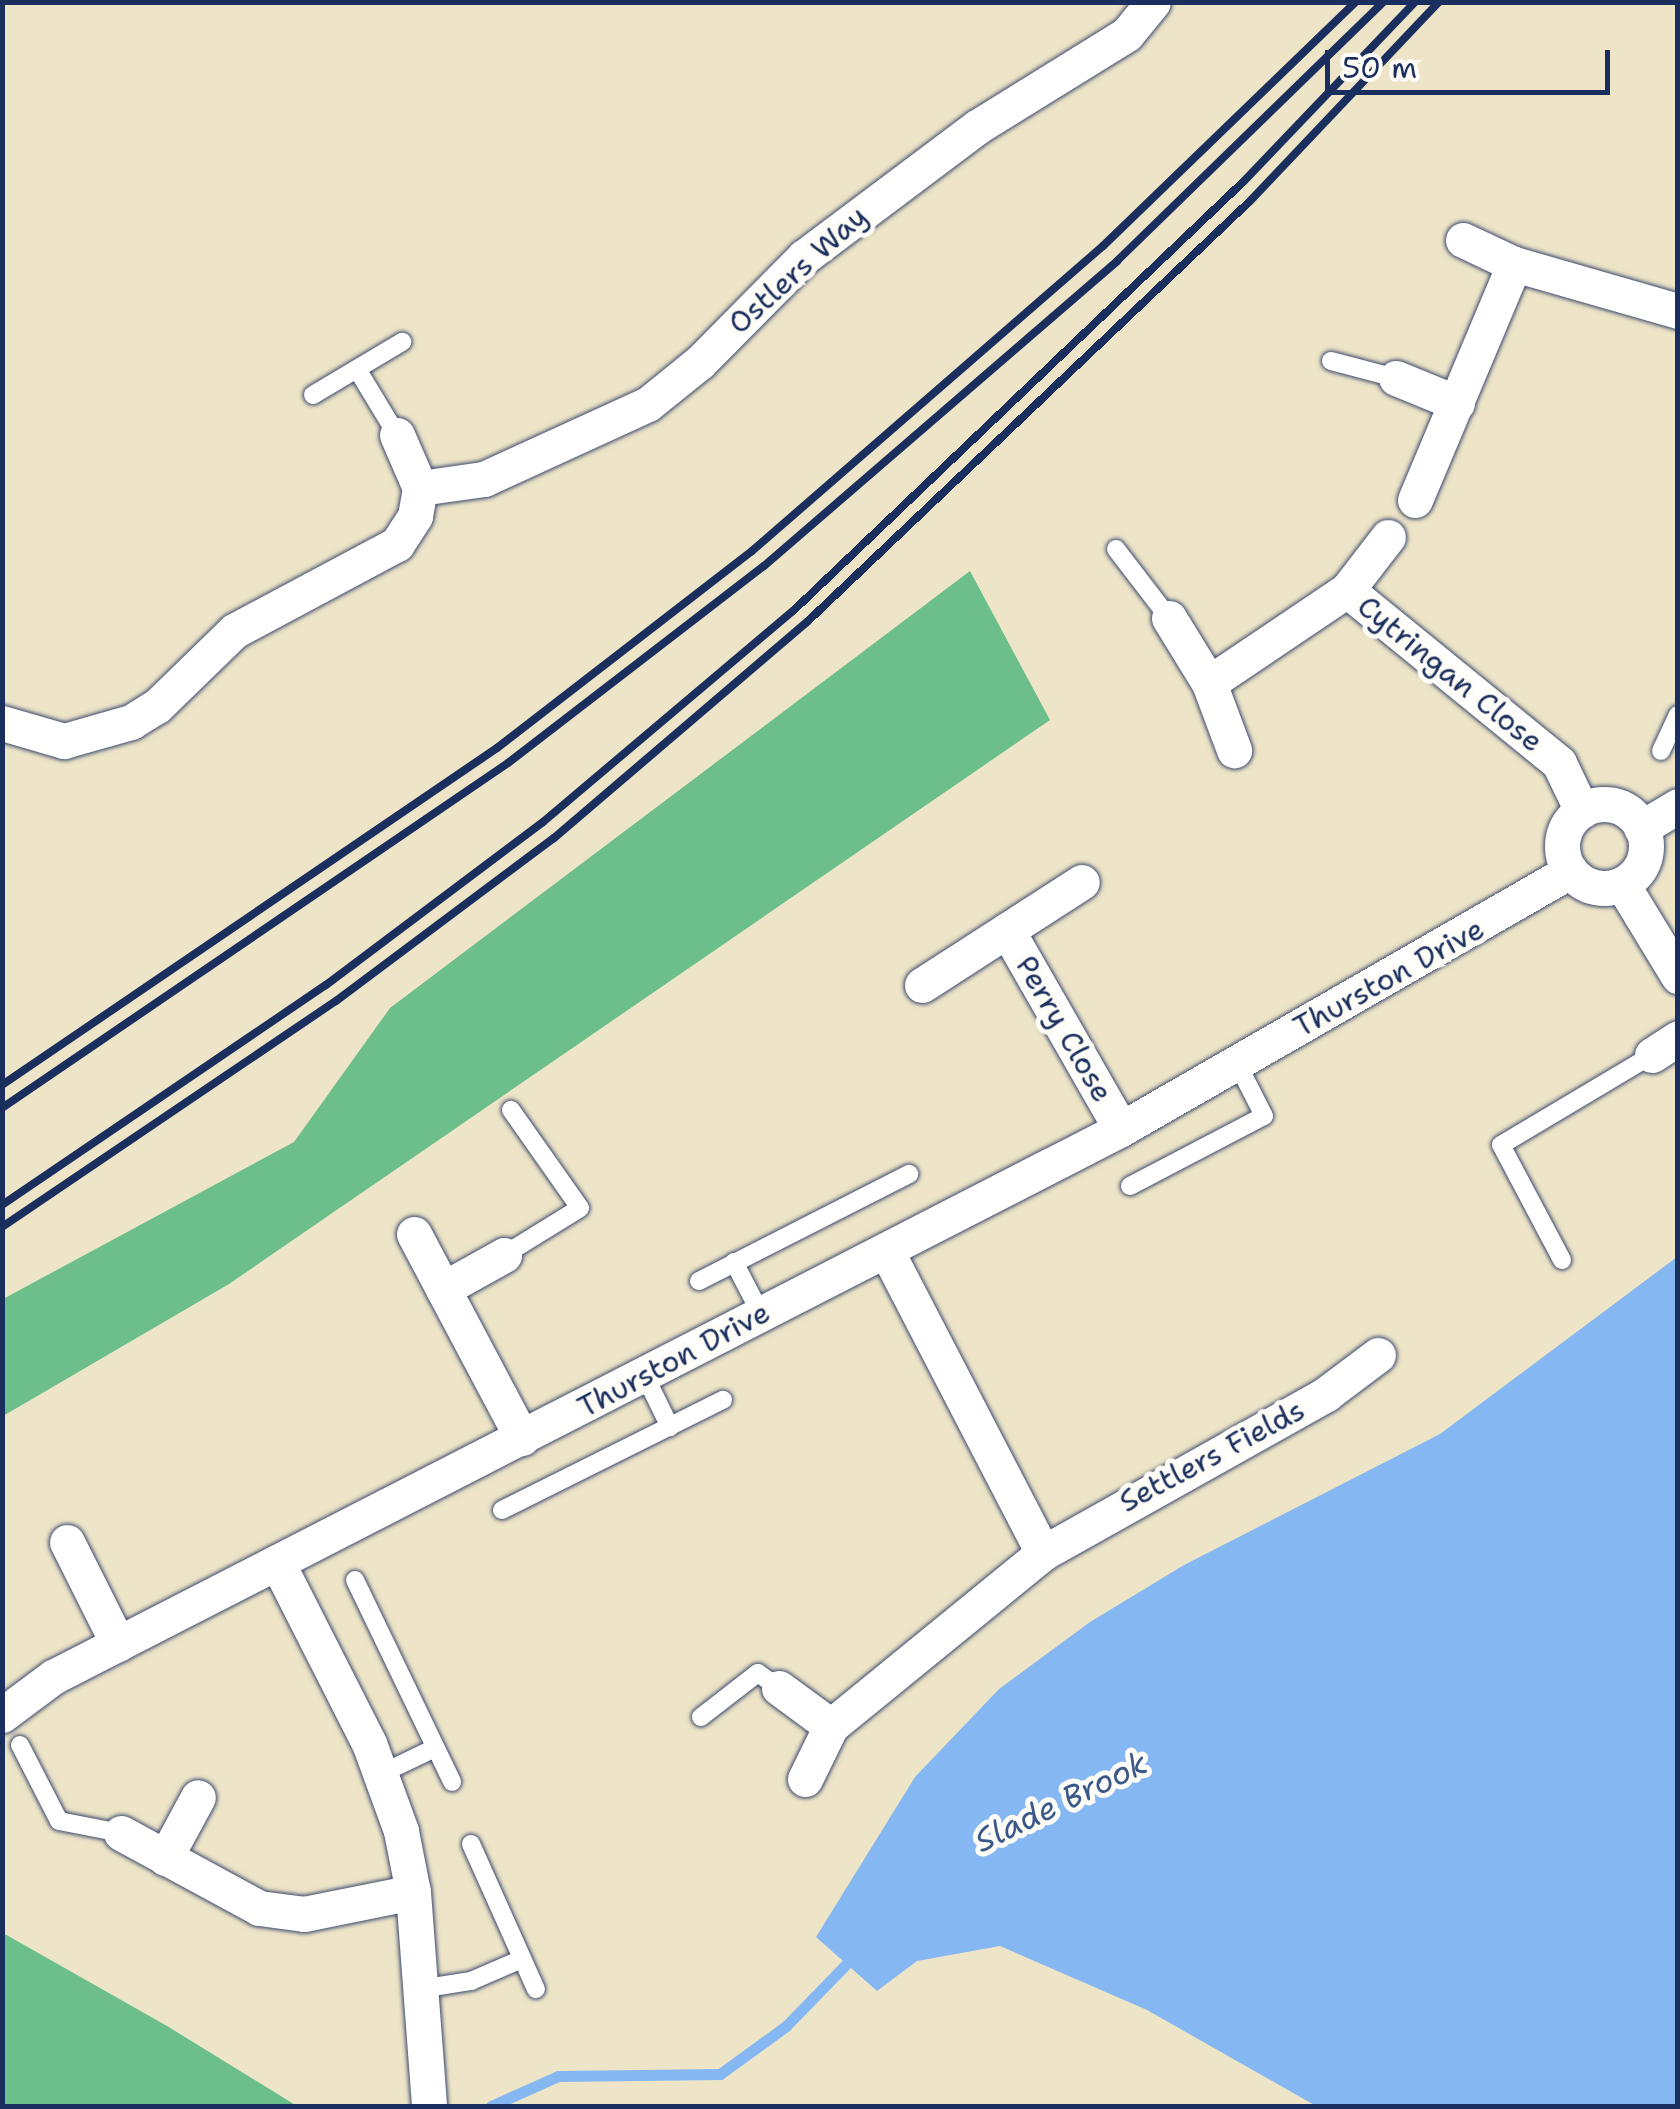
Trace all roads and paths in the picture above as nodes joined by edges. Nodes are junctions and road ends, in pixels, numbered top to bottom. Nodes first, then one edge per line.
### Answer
1 (1153, 2) edge
2 (1463, 240) dead end
3 (1514, 264) junction
4 (1678, 311) edge
5 (402, 342) dead end
6 (1331, 361) dead end
7 (357, 368) junction
8 (1396, 378) joint
9 (313, 395) dead end
10 (1457, 403) junction
11 (397, 435) joint
12 (420, 488) junction
13 (1414, 500) dead end
14 (1388, 538) dead end
15 (1116, 549) dead end
16 (1347, 590) junction
17 (1169, 618) joint
18 (1208, 683) junction
19 (1678, 715) edge
20 (2, 723) edge
21 (1234, 750) dead end
22 (1661, 751) dead end
23 (1678, 806) edge
24 (1582, 810) junction
25 (1641, 828) junction
26 (1570, 871) junction
27 (1082, 882) dead end
28 (1622, 884) junction
29 (1007, 930) junction
30 (1678, 976) edge
31 (922, 985) dead end
32 (1665, 1047) edge
33 (1237, 1063) junction
34 (511, 1110) dead end
35 (1121, 1128) junction
36 (909, 1174) dead end
37 (1130, 1186) dead end
38 (414, 1234) dead end
39 (886, 1250) junction
40 (504, 1255) joint
41 (1562, 1260) dead end
42 (734, 1262) junction
43 (699, 1280) dead end
44 (443, 1289) junction
45 (761, 1314) junction
46 (1378, 1355) dead end
47 (645, 1376) junction
48 (723, 1400) dead end
49 (670, 1427) junction
50 (522, 1438) junction
51 (502, 1510) dead end
52 (68, 1542) dead end
53 (1043, 1553) junction
54 (277, 1562) junction
55 (356, 1580) dead end
56 (118, 1644) junction
57 (779, 1688) joint
58 (701, 1717) dead end
59 (832, 1726) junction
60 (11, 1730) edge
61 (435, 1748) junction
62 (381, 1774) junction
63 (805, 1779) dead end
64 (452, 1782) dead end
65 (198, 1797) dead end
66 (120, 1833) joint
67 (471, 1844) dead end
68 (166, 1858) junction
69 (413, 1892) junction
70 (522, 1958) junction
71 (420, 1989) junction
72 (536, 1990) dead end
73 (428, 2104) edge

1 - 12 street, Ostlers Way
2 - 3 street
3 - 4 street
3 - 10 street
5 - 7 lane
6 - 8 lane
7 - 9 lane
7 - 11 lane
8 - 10 street
10 - 13 street
11 - 12 street
12 - 20 street
14 - 16 street, Cytringan Close
15 - 17 lane
16 - 18 street, Cytringan Close
16 - 24 street, Cytringan Close
17 - 18 street
18 - 21 street
19 - 22 lane
23 - 25 street
24 - 25 street
24 - 26 street
25 - 28 street
26 - 28 street
26 - 33 street, Thurston Drive
27 - 29 street, Perry Close
28 - 30 street
29 - 31 street, Perry Close
29 - 35 street, Perry Close
32 - 41 lane
33 - 35 street, Thurston Drive
33 - 37 lane
34 - 40 lane
35 - 39 street, Thurston Drive
36 - 42 lane
38 - 44 street
39 - 45 street, Thurston Drive
39 - 53 street
40 - 44 street
42 - 43 lane
42 - 45 lane
44 - 50 street
45 - 47 street, Thurston Drive
46 - 53 street, Settlers Fields
47 - 49 lane
47 - 50 street, Thurston Drive
48 - 49 lane
49 - 51 lane
50 - 54 street, Thurston Drive
52 - 56 street
53 - 59 street, Settlers Fields
54 - 56 street, Thurston Drive
54 - 62 street
55 - 61 lane
56 - 60 street, Thurston Drive
57 - 58 lane
57 - 59 street
59 - 63 street, Settlers Fields
60 - 66 lane
61 - 62 lane
61 - 64 lane
62 - 69 street
65 - 68 street
66 - 68 street
67 - 70 lane
68 - 69 street
69 - 71 street
70 - 71 lane
70 - 72 lane
71 - 73 street

